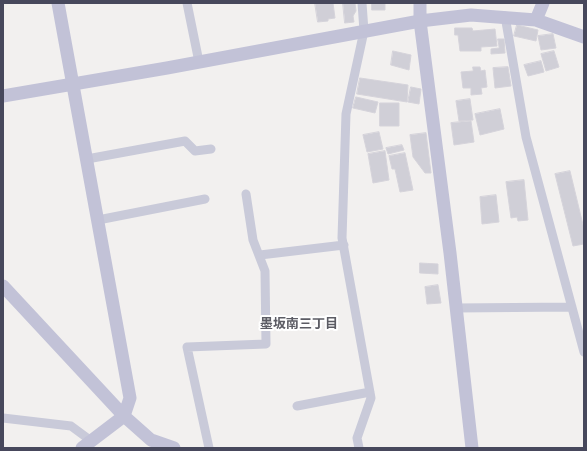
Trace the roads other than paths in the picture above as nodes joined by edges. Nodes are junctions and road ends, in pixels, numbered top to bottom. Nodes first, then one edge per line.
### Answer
1 (58, 3) edge
2 (187, 3) edge
3 (362, 3) edge
4 (420, 3) edge
5 (543, 3) edge
6 (505, 16) junction
7 (536, 20) junction
8 (420, 21) junction
9 (364, 31) junction
10 (584, 38) edge
11 (199, 62) junction
12 (73, 84) junction
13 (3, 96) edge
14 (211, 149) dead end
15 (87, 159) junction
16 (246, 194) dead end
17 (205, 199) dead end
18 (98, 220) junction
19 (344, 245) junction
20 (260, 255) junction
21 (4, 287) edge
22 (572, 307) junction
23 (456, 308) junction
24 (584, 352) edge
25 (370, 392) junction
26 (297, 406) dead end
27 (124, 416) junction
28 (3, 418) edge
29 (86, 444) edge
30 (174, 448) edge
31 (209, 448) edge
32 (359, 448) edge
33 (472, 448) edge

1 - 12 street
2 - 11 street
3 - 9 street
4 - 8 street
5 - 7 street
6 - 7 street
6 - 8 street
6 - 22 street
7 - 10 street
8 - 9 street
8 - 23 street
9 - 11 street
9 - 19 street
11 - 12 street
12 - 13 street
12 - 15 street
14 - 15 street
15 - 18 street
16 - 20 street
17 - 18 street
18 - 27 street
19 - 20 street
19 - 25 street
20 - 31 street
21 - 27 street
22 - 23 street
22 - 24 street
23 - 33 street
25 - 26 street
25 - 32 street
27 - 29 street
27 - 30 street
28 - 29 street

